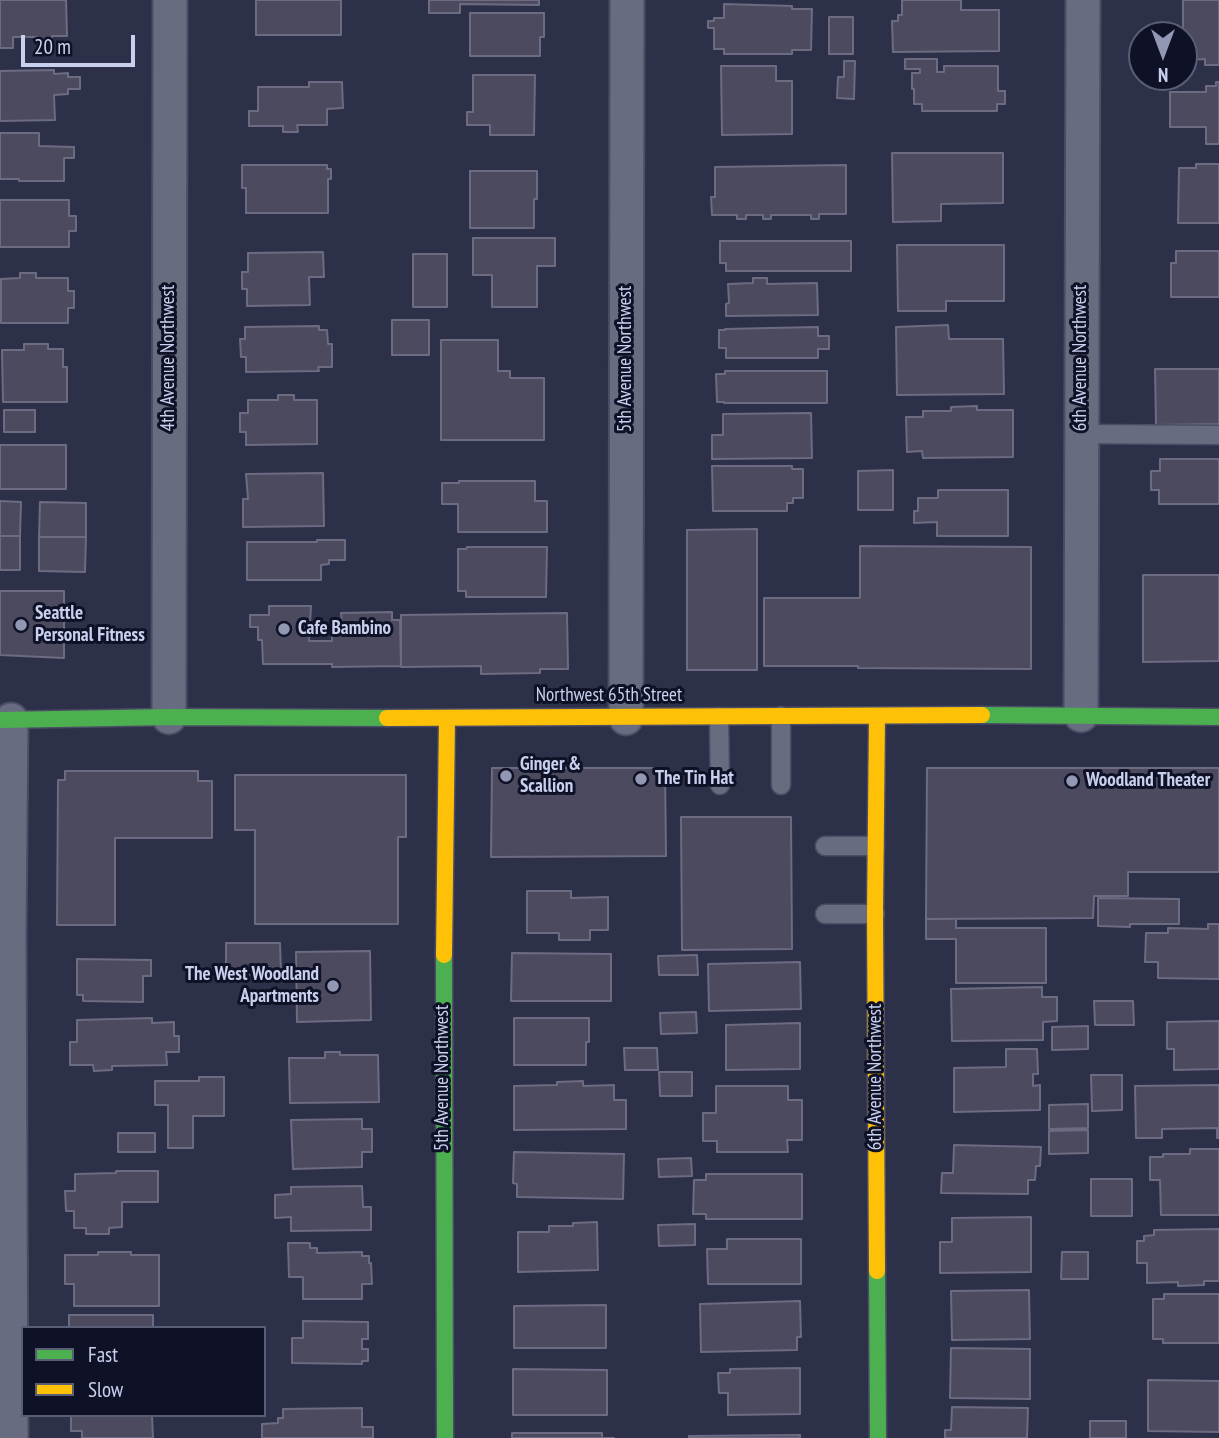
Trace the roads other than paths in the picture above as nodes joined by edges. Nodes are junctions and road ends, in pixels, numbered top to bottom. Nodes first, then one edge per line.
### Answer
1 (170, 0) edge
2 (627, 0) edge
3 (1083, 0) edge
4 (1081, 434) junction
5 (1219, 435) edge
6 (1081, 715) junction
7 (781, 716) junction
8 (877, 716) junction
9 (169, 717) junction
10 (719, 717) junction
11 (1219, 717) edge
12 (447, 718) junction
13 (626, 718) junction
14 (6, 720) edge
15 (720, 785) dead end
16 (781, 785) dead end
17 (825, 846) dead end
18 (875, 846) junction
19 (825, 914) dead end
20 (875, 914) junction
21 (11, 1438) edge
22 (445, 1438) edge
23 (878, 1438) edge

1 - 9 street, 4th Avenue Northwest
2 - 13 street, 5th Avenue Northwest
3 - 4 street, 6th Avenue Northwest
4 - 5 lane
4 - 6 street, 6th Avenue Northwest
6 - 8 street, Northwest 65th Street
6 - 11 street, Northwest 65th Street
7 - 8 street, Northwest 65th Street
7 - 10 street, Northwest 65th Street
7 - 16 lane
8 - 18 street, 6th Avenue Northwest
9 - 12 street, Northwest 65th Street
9 - 14 street, Northwest 65th Street
10 - 13 street, Northwest 65th Street
10 - 15 lane
12 - 13 street, Northwest 65th Street
12 - 22 street, 5th Avenue Northwest
14 - 21 street
17 - 18 lane
18 - 20 street, 6th Avenue Northwest
19 - 20 lane
20 - 23 street, 6th Avenue Northwest

